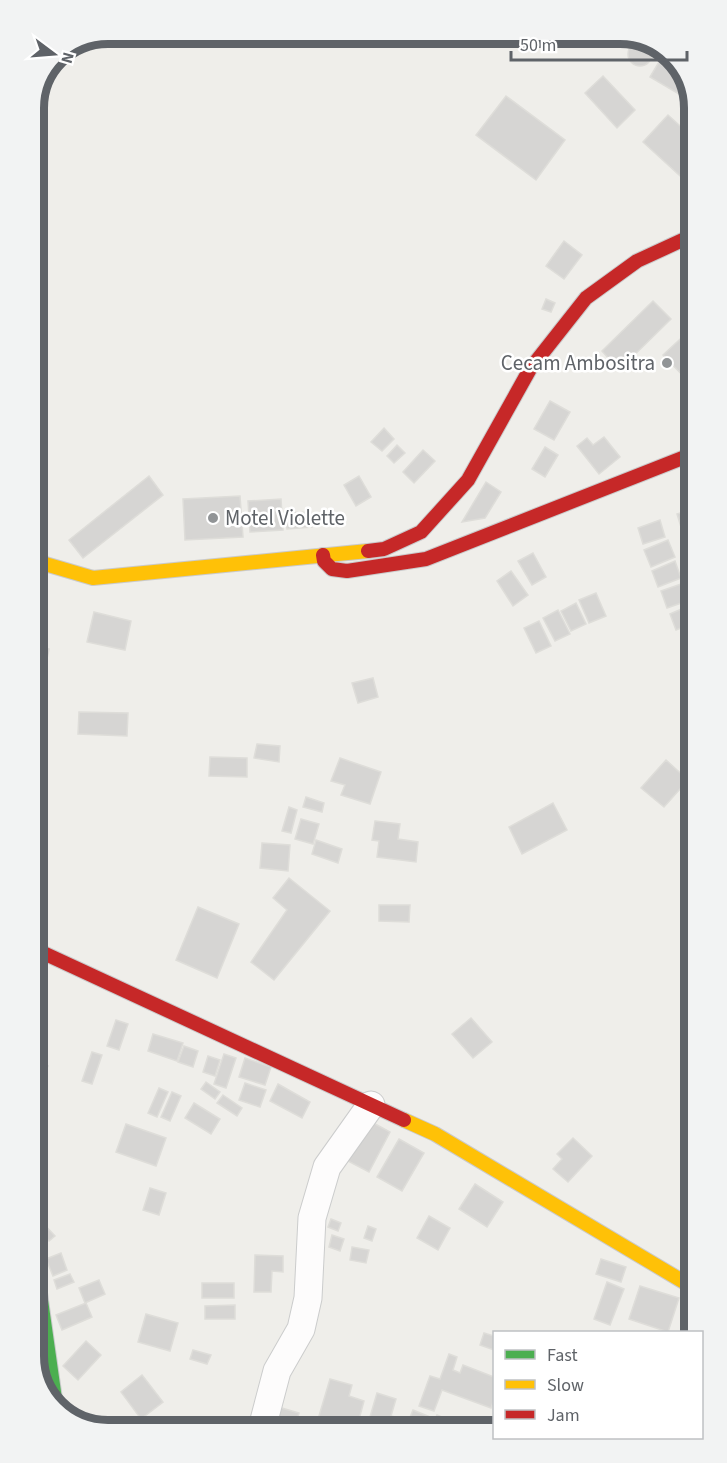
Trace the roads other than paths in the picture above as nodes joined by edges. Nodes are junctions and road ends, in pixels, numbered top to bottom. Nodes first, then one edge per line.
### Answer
1 (684, 239) edge
2 (684, 457) edge
3 (323, 555) junction
4 (44, 564) edge
5 (43, 953) edge
6 (371, 1105) junction
7 (684, 1281) edge
8 (43, 1315) edge
9 (54, 1390) edge
10 (264, 1419) edge

1 - 3 street
2 - 3 street
3 - 4 street
5 - 6 street
6 - 7 street
6 - 10 street
8 - 9 street

